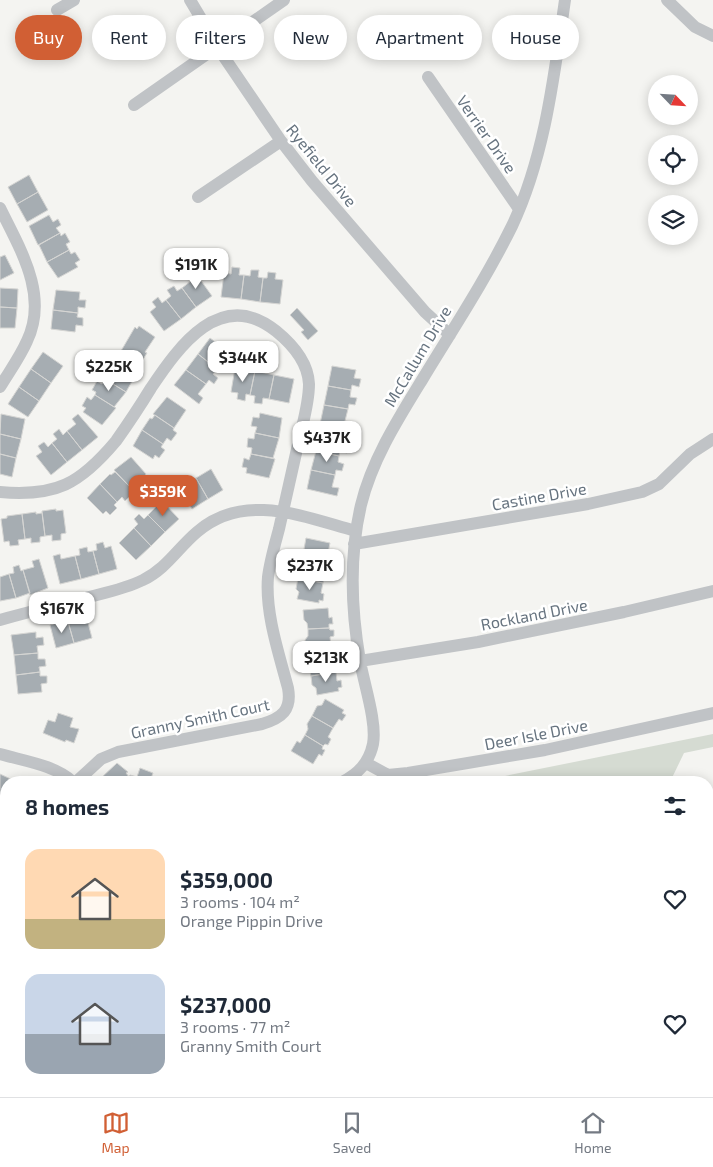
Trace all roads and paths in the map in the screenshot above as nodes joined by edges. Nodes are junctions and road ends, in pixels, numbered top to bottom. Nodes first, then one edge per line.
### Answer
1 (74, 0) edge
2 (190, 0) edge
3 (284, 0) edge
4 (565, 0) edge
5 (667, 0) edge
6 (57, 10) dead end
7 (199, 15) edge
8 (262, 15) edge
9 (713, 36) edge
10 (197, 60) edge
11 (228, 60) edge
12 (428, 77) dead end
13 (134, 105) dead end
14 (281, 141) junction
15 (198, 198) dead end
16 (0, 208) edge
17 (519, 209) junction
18 (450, 334) junction
19 (0, 387) edge
20 (713, 439) edge
21 (0, 492) edge
22 (283, 512) junction
23 (356, 531) junction
24 (354, 544) junction
25 (713, 591) edge
26 (0, 620) edge
27 (360, 661) junction
28 (713, 713) edge
29 (0, 754) edge
30 (366, 763) junction
31 (66, 776) edge
32 (81, 776) edge
33 (352, 776) edge

1 - 6 street
2 - 7 street, Ryefield Drive
3 - 8 street
4 - 17 street, McCallum Drive
5 - 9 street
10 - 13 street
11 - 14 street, Ryefield Drive
12 - 17 street, Verrier Drive
14 - 15 street
14 - 18 street, Ryefield Drive
16 - 19 street
17 - 18 street, McCallum Drive
18 - 23 street, McCallum Drive
20 - 24 street, Castine Drive
21 - 22 street, Granny Smith Court
22 - 23 street
22 - 26 street
22 - 32 street, Granny Smith Court
23 - 24 street, McCallum Drive
24 - 27 street, McCallum Drive
25 - 27 street, Rockland Drive
27 - 30 street, McCallum Drive
28 - 30 street, Deer Isle Drive
29 - 31 street
30 - 33 street

